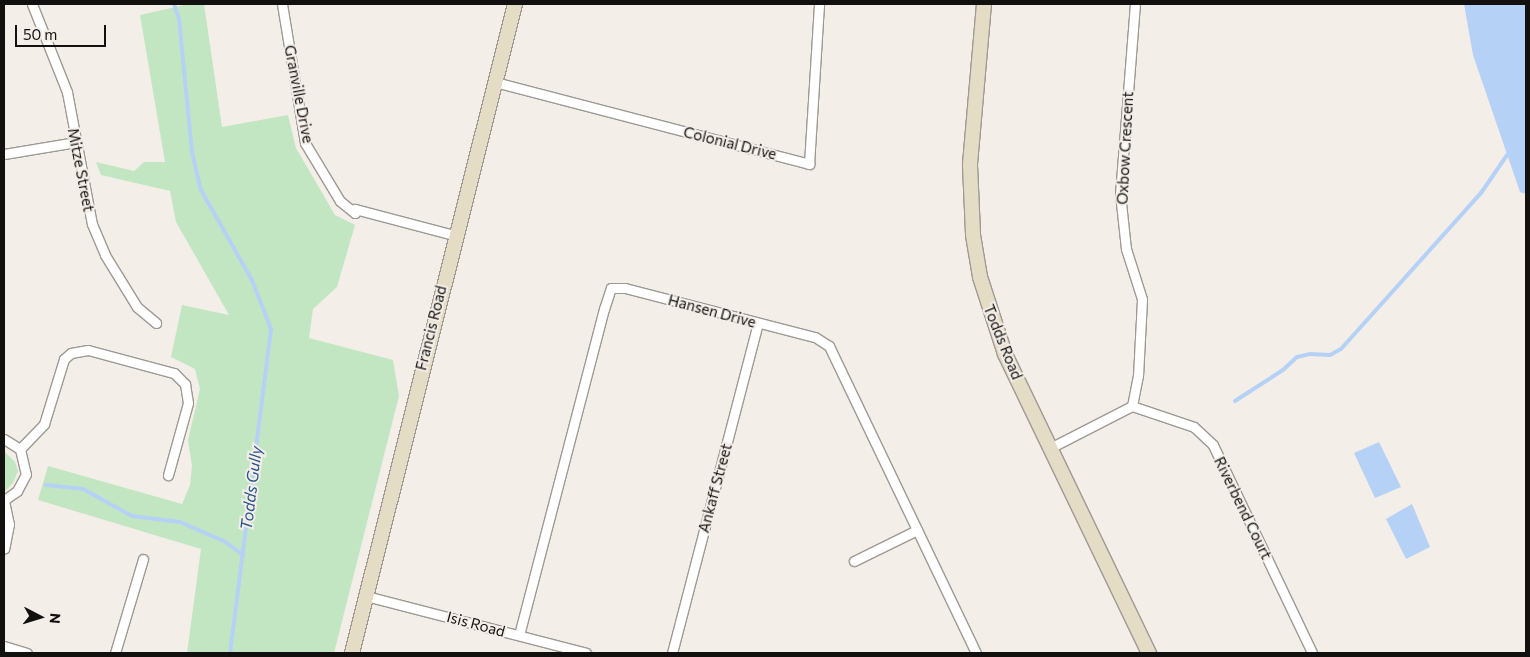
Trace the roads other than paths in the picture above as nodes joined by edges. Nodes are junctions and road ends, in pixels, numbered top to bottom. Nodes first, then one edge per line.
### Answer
1 (32, 4) edge
2 (282, 4) edge
3 (515, 4) edge
4 (819, 4) edge
5 (984, 4) edge
6 (1135, 4) edge
7 (495, 82) junction
8 (76, 142) junction
9 (4, 154) edge
10 (454, 235) junction
11 (156, 323) dead end
12 (758, 323) junction
13 (1132, 406) junction
14 (4, 439) edge
15 (1050, 448) junction
16 (20, 449) junction
17 (168, 475) dead end
18 (4, 501) edge
19 (916, 530) junction
20 (4, 549) edge
21 (143, 559) dead end
22 (854, 561) dead end
23 (366, 596) junction
24 (519, 635) junction
25 (4, 646) edge
26 (27, 653) edge
27 (114, 653) edge
28 (352, 653) edge
29 (586, 653) edge
30 (672, 653) edge
31 (976, 653) edge
32 (1149, 653) edge
33 (1312, 653) edge

1 - 8 street, Mitze Street
2 - 10 street, Granville Drive
3 - 7 street, Francis Road
4 - 7 street, Colonial Drive
5 - 15 street, Todds Road
6 - 13 street, Oxbow Crescent
7 - 10 street, Francis Road
8 - 9 street
8 - 11 street, Mitze Street
10 - 23 street, Francis Road
12 - 19 street, Hansen Drive
12 - 24 street, Hansen Drive
12 - 30 street, Ankaff Street
13 - 15 street
13 - 33 street, Riverbend Court
14 - 16 street
15 - 32 street, Todds Road
16 - 17 street
16 - 18 street
18 - 20 street
19 - 22 street
19 - 31 street, Hansen Drive
21 - 27 street
23 - 24 street, Isis Road
23 - 28 street, Francis Road
24 - 29 street, Isis Road
25 - 26 street

